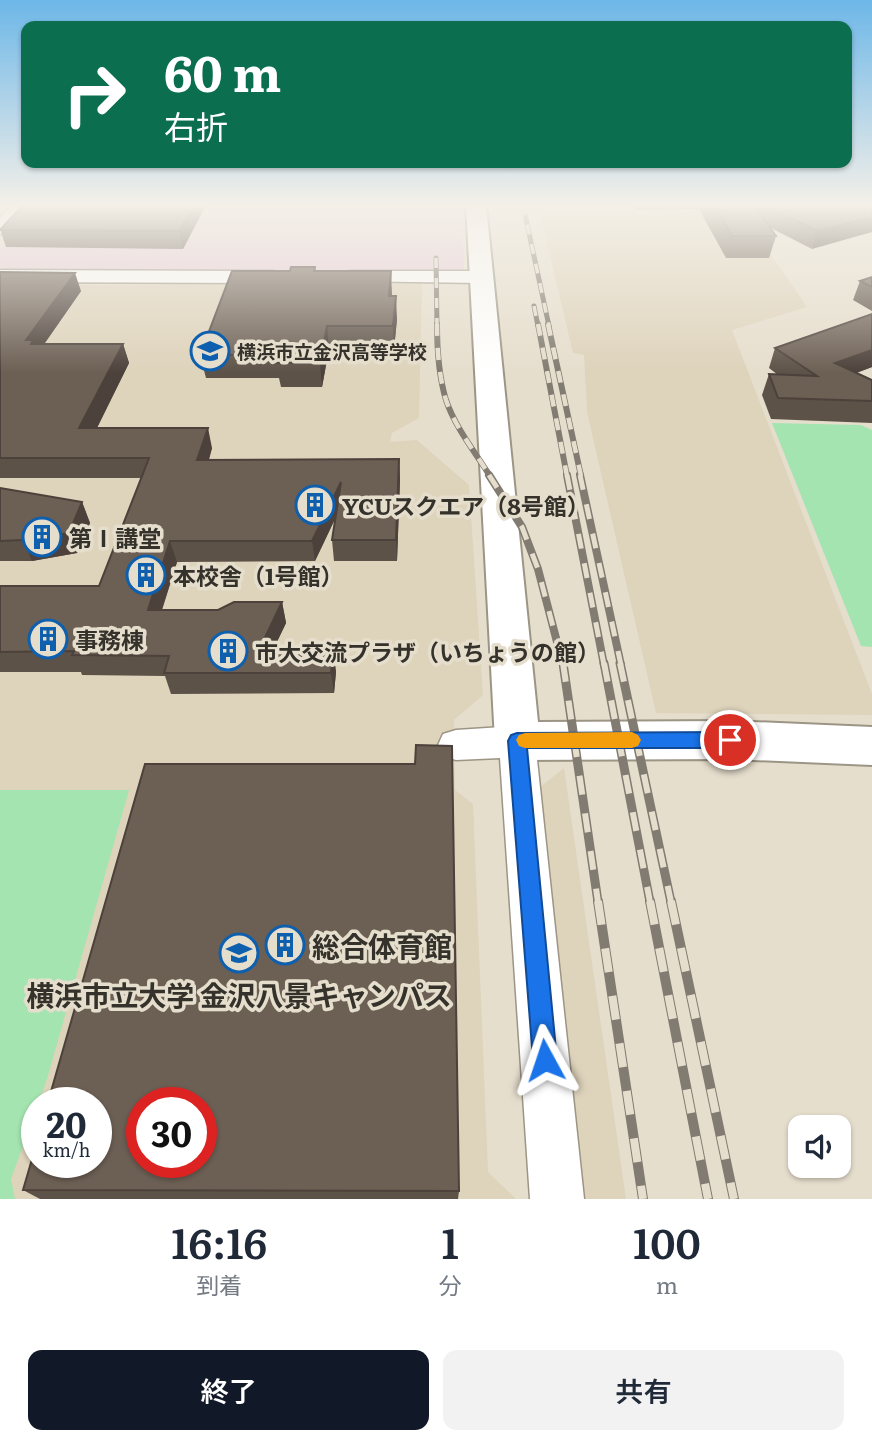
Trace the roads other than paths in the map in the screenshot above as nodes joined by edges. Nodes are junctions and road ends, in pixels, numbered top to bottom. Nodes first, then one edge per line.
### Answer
1 (480, 261) edge
2 (0, 276) edge
3 (291, 277) edge
4 (332, 277) edge
5 (481, 277) junction
6 (517, 741) junction
7 (456, 745) dead end
8 (872, 746) edge
9 (557, 1199) edge

1 - 5 street
2 - 3 street
4 - 5 street
5 - 6 street
6 - 7 street
6 - 8 street
6 - 9 street

